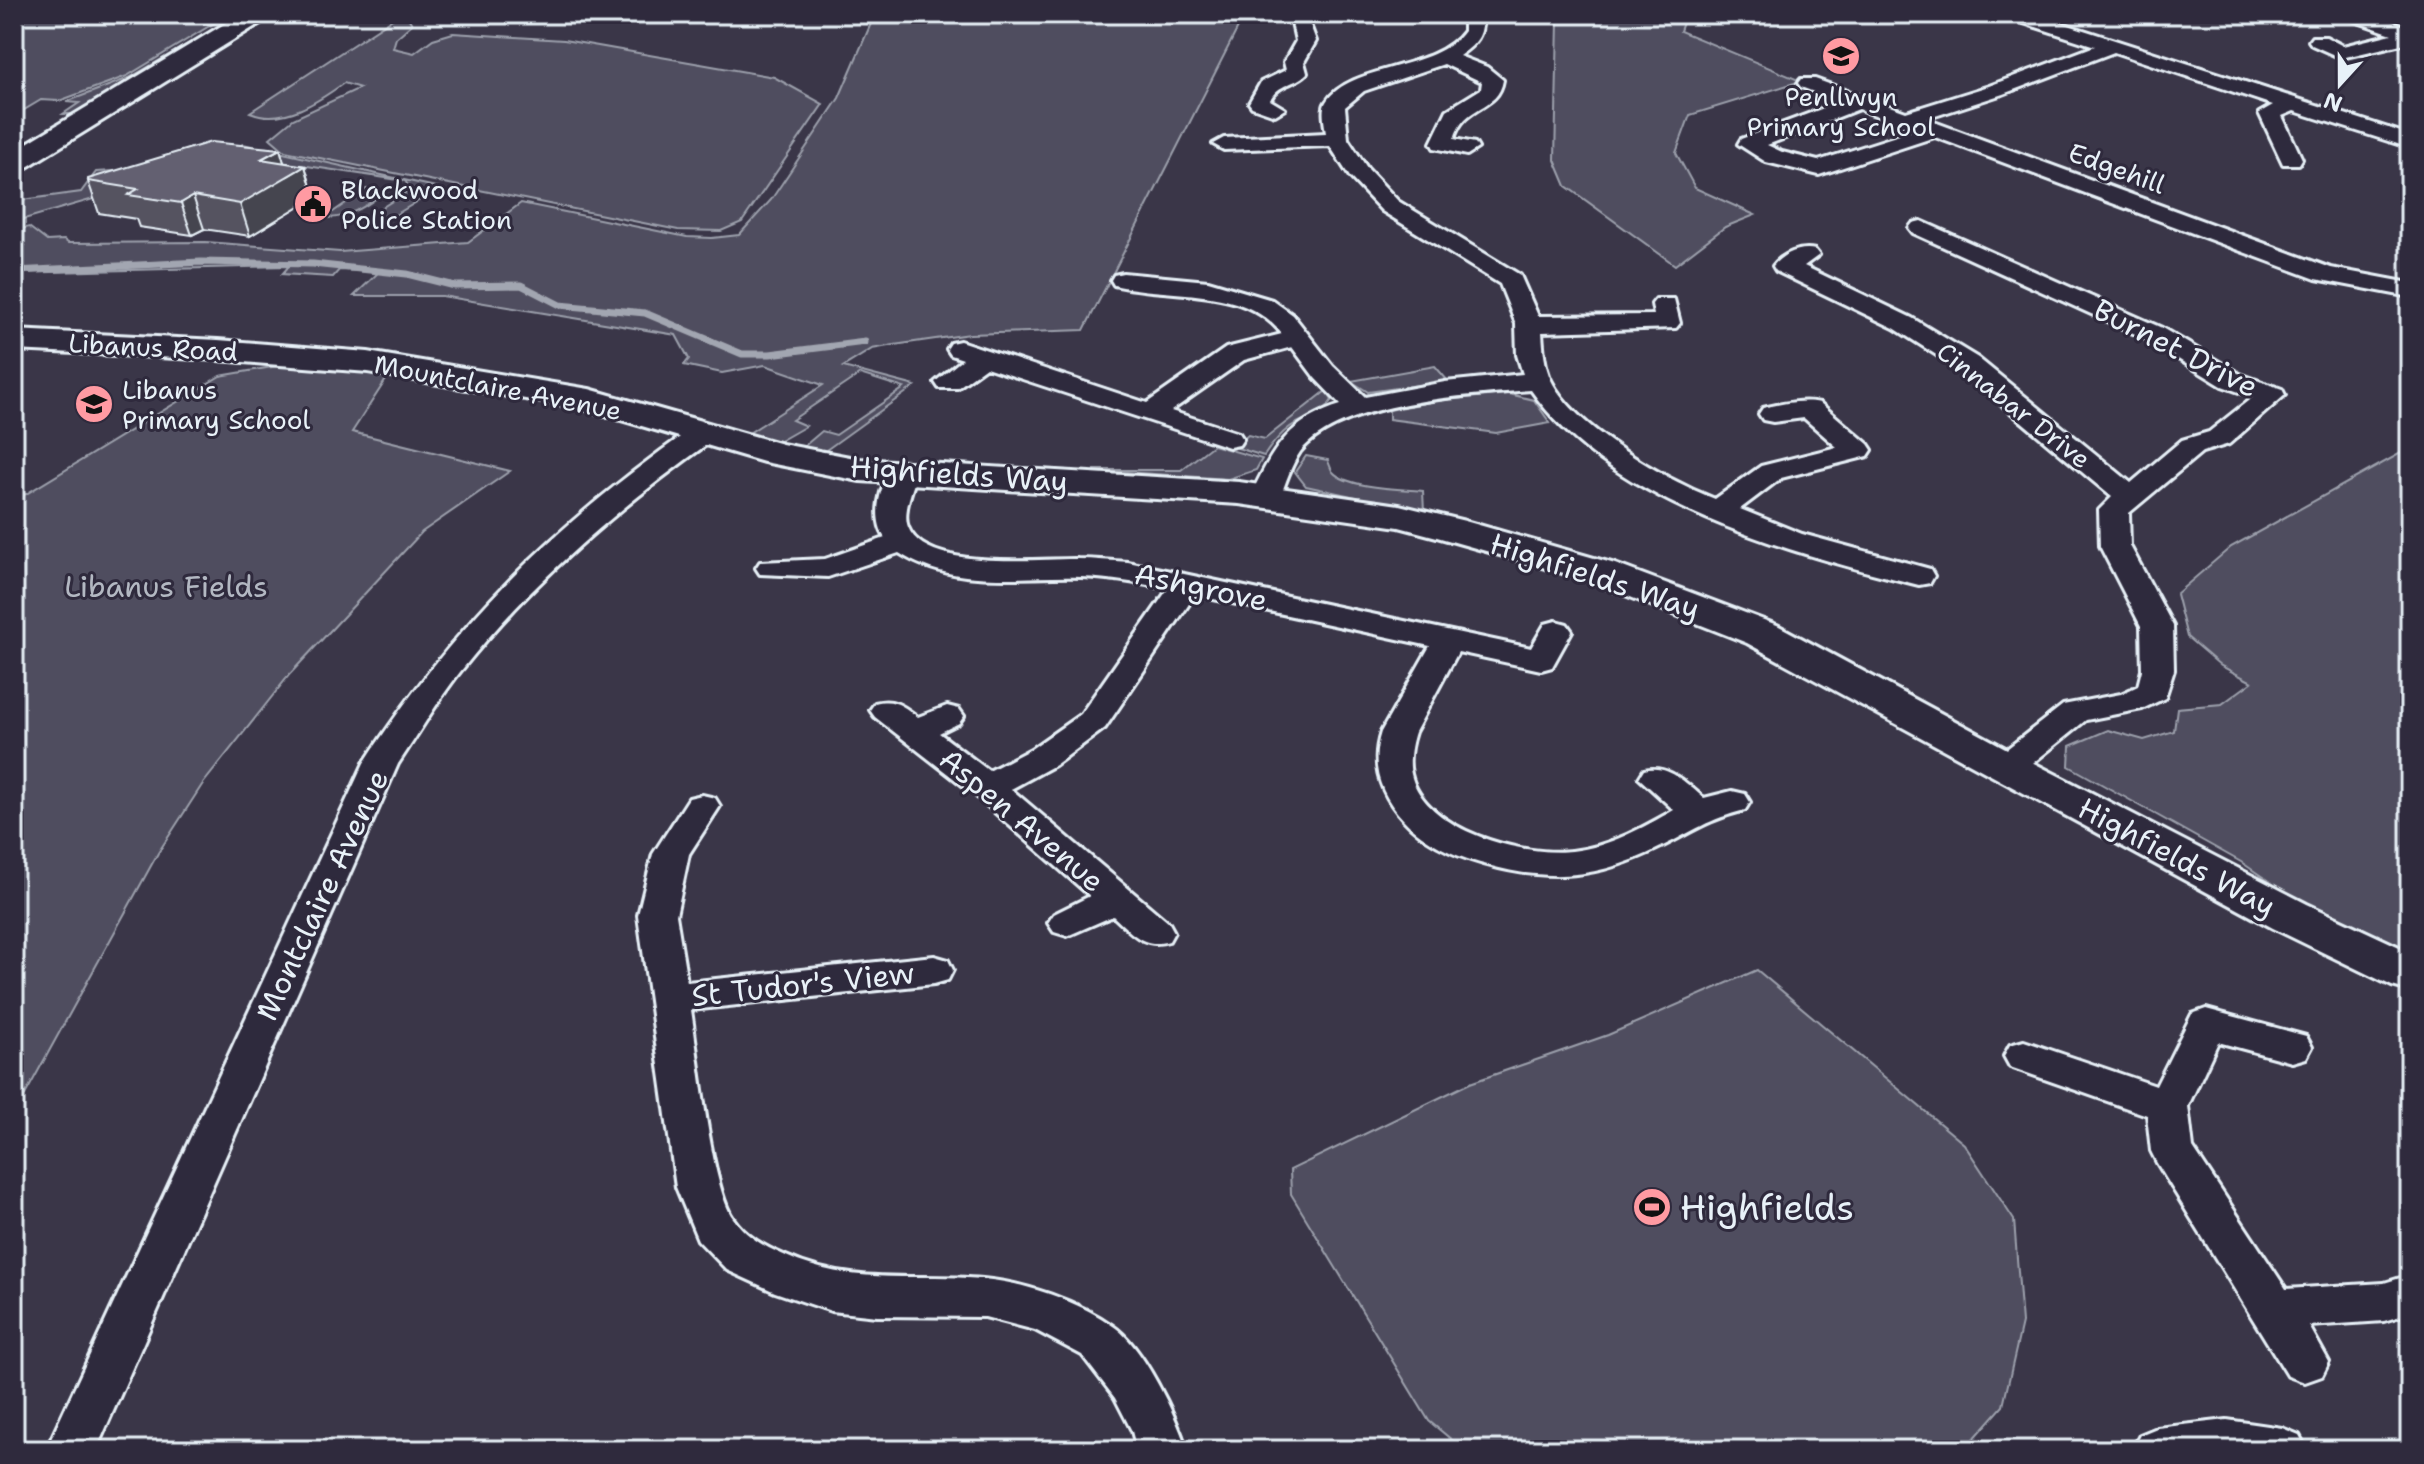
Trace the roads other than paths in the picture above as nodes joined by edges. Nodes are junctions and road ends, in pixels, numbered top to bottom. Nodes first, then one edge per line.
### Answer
1 (258, 14) edge
2 (1473, 14) edge
3 (2015, 14) edge
4 (2353, 14) edge
5 (1298, 15) edge
6 (2410, 35) edge
7 (2319, 41) dead end
8 (2113, 46) junction
9 (1444, 57) junction
10 (1312, 76) junction
11 (1808, 83) dead end
12 (1357, 87) junction
13 (1859, 102) junction
14 (2294, 104) junction
15 (1237, 107) dead end
16 (1905, 119) junction
17 (1935, 130) junction
18 (1337, 139) junction
19 (2410, 142) edge
20 (1467, 148) dead end
21 (1238, 149) dead end
22 (2291, 159) dead end
23 (14, 163) edge
24 (1921, 228) dead end
25 (1807, 255) dead end
26 (1123, 280) dead end
27 (2410, 290) edge
28 (1665, 304) dead end
29 (1529, 324) junction
30 (1298, 338) junction
31 (14, 340) edge
32 (292, 355) joint
33 (1538, 381) junction
34 (948, 382) dead end
35 (1360, 408) junction
36 (1150, 413) junction
37 (1773, 414) dead end
38 (703, 434) junction
39 (1229, 439) dead end
40 (903, 473) junction
41 (1265, 497) junction
42 (2131, 498) junction
43 (1719, 510) junction
44 (902, 542) junction
45 (771, 568) dead end
46 (1919, 576) dead end
47 (1188, 582) junction
48 (1556, 631) dead end
49 (1448, 642) junction
50 (887, 710) dead end
51 (947, 716) dead end
52 (915, 732) junction
53 (2006, 767) junction
54 (1656, 778) dead end
55 (987, 787) junction
56 (702, 806) dead end
57 (1115, 899) junction
58 (1067, 923) dead end
59 (1155, 932) dead end
60 (934, 970) dead end
61 (2410, 973) edge
62 (671, 998) junction
63 (2292, 1047) dead end
64 (2024, 1056) dead end
65 (2167, 1106) junction
66 (2410, 1294) edge
67 (2274, 1309) junction
68 (2305, 1362) dead end
69 (71, 1450) edge
70 (1162, 1450) edge
71 (2157, 1450) edge
72 (2282, 1450) edge

1 - 23 main road
2 - 9 street
3 - 8 street
4 - 6 street
5 - 10 street
6 - 7 street
8 - 14 street
8 - 16 street
9 - 12 street
9 - 20 street
10 - 12 street
10 - 15 street
11 - 13 street, Edgehill
12 - 18 street
13 - 16 street, Edgehill
13 - 17 street
14 - 19 street
14 - 22 street
16 - 17 street, Edgehill
17 - 27 street, Edgehill
18 - 21 street
18 - 29 street
24 - 42 street, Burnet Drive
25 - 42 street, Cinnabar Drive
26 - 30 street
28 - 29 street
29 - 33 street
30 - 35 street
30 - 36 street
31 - 32 main road, Libanus Road
32 - 38 main road, Mountclaire Avenue
33 - 35 street
33 - 43 street
34 - 36 street
35 - 41 street
36 - 39 street
37 - 43 street
38 - 40 main road, Highfields Way
38 - 69 street, Montclaire Avenue
40 - 41 main road, Highfields Way
40 - 44 street
41 - 53 main road, Highfields Way
42 - 53 street, Burnet Drive
43 - 46 street
44 - 45 street
44 - 47 street, Ashgrove
47 - 49 street, Ashgrove
47 - 55 street
48 - 49 street, Ashgrove
49 - 54 street
50 - 52 street, Aspen Avenue
51 - 52 street
52 - 55 street, Aspen Avenue
53 - 61 main road, Highfields Way
55 - 57 street, Aspen Avenue
56 - 62 street, St Tudor's View
57 - 58 street
57 - 59 street, Aspen Avenue
60 - 62 street, St Tudor's View
62 - 70 street, St Tudor's View
63 - 65 street
64 - 65 street
65 - 67 street
66 - 67 street
67 - 68 street
71 - 72 street

